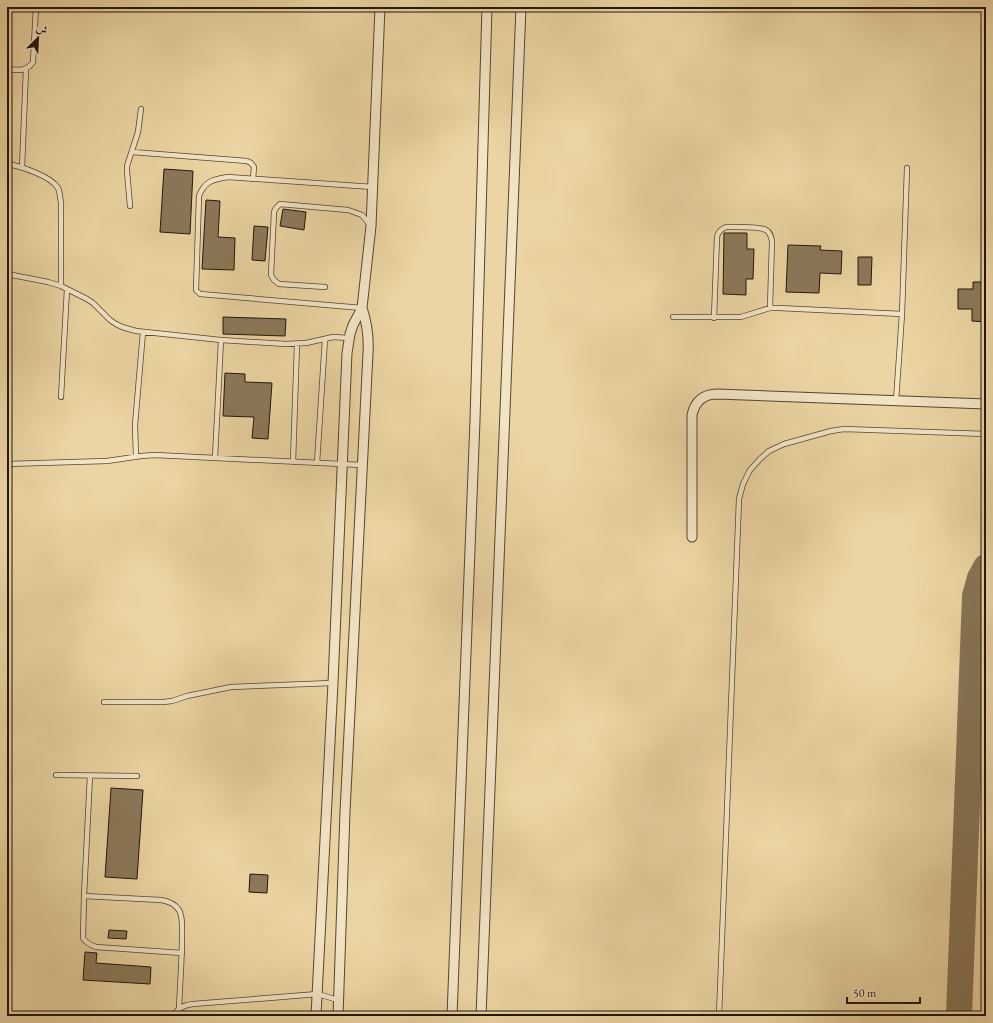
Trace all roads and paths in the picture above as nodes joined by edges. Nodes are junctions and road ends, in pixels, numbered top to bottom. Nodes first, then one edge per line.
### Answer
1 (36, 7) edge
2 (380, 7) edge
3 (487, 7) edge
4 (521, 7) edge
5 (7, 69) edge
6 (26, 69) junction
7 (141, 109) dead end
8 (132, 152) junction
9 (7, 165) edge
10 (22, 168) junction
11 (907, 168) dead end
12 (253, 179) junction
13 (373, 187) junction
14 (130, 206) dead end
15 (371, 226) junction
16 (7, 274) edge
17 (61, 286) junction
18 (325, 287) dead end
19 (67, 289) junction
20 (362, 308) junction
21 (770, 308) junction
22 (902, 314) junction
23 (673, 317) dead end
24 (714, 318) junction
25 (143, 332) junction
26 (350, 338) junction
27 (325, 339) junction
28 (221, 340) junction
29 (297, 344) junction
30 (61, 396) dead end
31 (896, 401) junction
32 (986, 404) edge
33 (986, 434) edge
34 (136, 457) junction
35 (215, 458) junction
36 (293, 462) junction
37 (317, 463) junction
38 (7, 464) edge
39 (342, 464) junction
40 (362, 465) junction
41 (692, 537) dead end
42 (333, 683) junction
43 (104, 702) dead end
44 (56, 775) dead end
45 (90, 776) junction
46 (138, 776) dead end
47 (84, 896) junction
48 (182, 953) junction
49 (318, 994) junction
50 (338, 1000) junction
51 (179, 1009) junction
52 (174, 1016) edge
53 (316, 1016) edge
54 (338, 1016) edge
55 (452, 1016) edge
56 (481, 1016) edge
57 (719, 1016) edge

1 - 6 lane
2 - 13 street
3 - 55 street
4 - 56 street
5 - 6 lane
6 - 10 lane
7 - 8 lane
8 - 12 lane
8 - 14 lane
9 - 10 lane
10 - 17 lane
11 - 22 lane
12 - 13 lane
12 - 20 lane
13 - 15 street
15 - 18 lane
15 - 20 street
16 - 17 lane
17 - 19 lane
19 - 25 lane
19 - 30 lane
20 - 26 street
20 - 40 street
21 - 22 lane
21 - 24 lane
21 - 24 lane
22 - 31 lane
23 - 24 lane
25 - 28 lane
25 - 34 lane
26 - 27 lane
26 - 39 street
27 - 29 lane
27 - 37 lane
28 - 29 lane
28 - 35 lane
29 - 36 lane
31 - 32 street
31 - 41 street
33 - 57 lane
34 - 35 lane
34 - 38 lane
35 - 36 lane
36 - 37 lane
37 - 39 lane
39 - 40 lane
39 - 42 street
40 - 50 street
42 - 43 lane
42 - 49 street
44 - 45 lane
45 - 46 lane
45 - 47 lane
47 - 48 lane
47 - 48 lane
48 - 51 lane
49 - 50 lane
49 - 51 lane
49 - 53 street
50 - 54 street
51 - 52 lane

